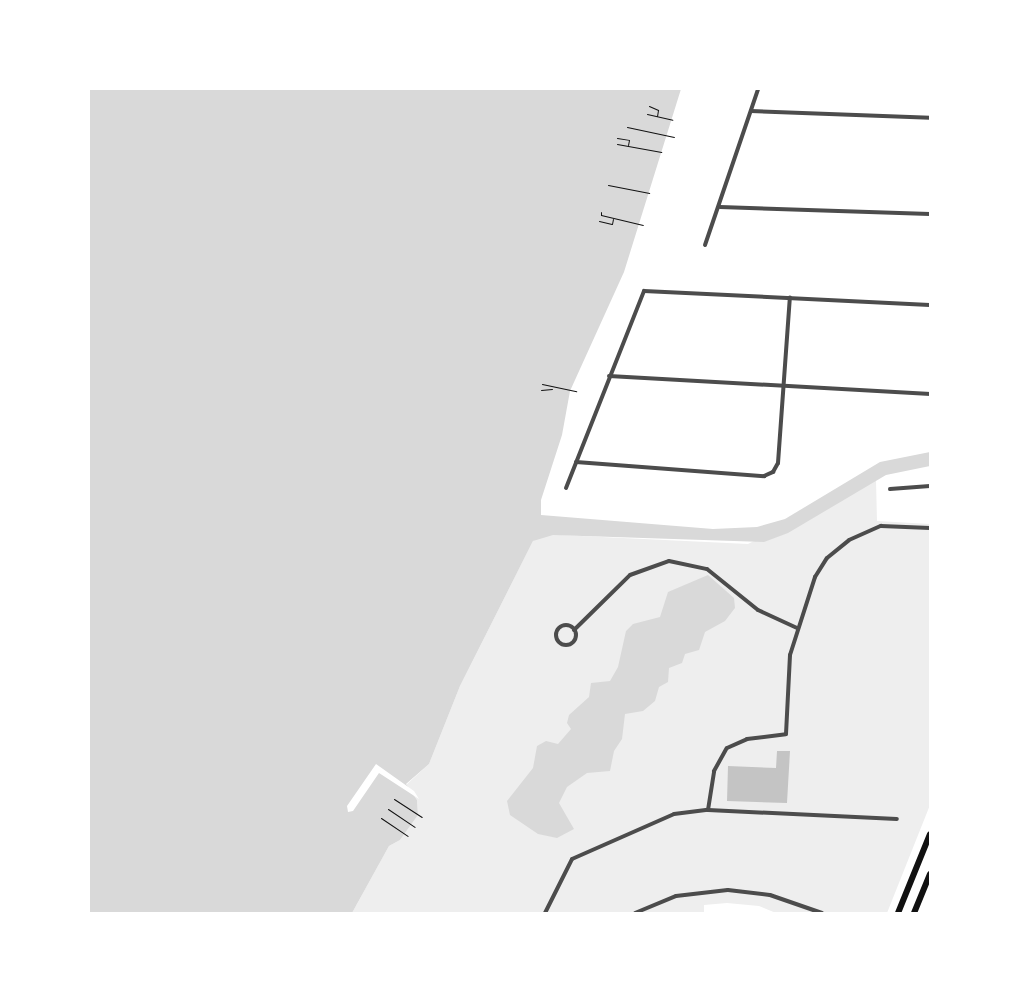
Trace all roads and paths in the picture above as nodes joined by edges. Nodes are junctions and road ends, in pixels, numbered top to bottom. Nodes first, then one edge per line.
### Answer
1 (758, 89) edge
2 (649, 106) dead end
3 (751, 111) junction
4 (647, 114) dead end
5 (656, 116) junction
6 (930, 118) edge
7 (672, 120) dead end
8 (627, 127) dead end
9 (674, 137) dead end
10 (617, 138) dead end
11 (617, 144) dead end
12 (628, 146) junction
13 (661, 152) dead end
14 (608, 185) dead end
15 (649, 193) dead end
16 (720, 207) junction
17 (601, 212) dead end
18 (930, 214) edge
19 (613, 218) junction
20 (617, 219) junction
21 (599, 221) dead end
22 (616, 224) dead end
23 (643, 225) dead end
24 (706, 245) dead end
25 (790, 297) junction
26 (930, 305) edge
27 (609, 376) junction
28 (542, 384) dead end
29 (784, 386) junction
30 (552, 389) junction
31 (541, 390) dead end
32 (576, 392) dead end
33 (930, 394) edge
34 (576, 462) junction
35 (930, 486) edge
36 (566, 488) dead end
37 (890, 488) dead end
38 (930, 528) edge
39 (797, 628) junction
40 (574, 630) junction
41 (394, 799) dead end
42 (388, 809) dead end
43 (708, 810) junction
44 (422, 817) dead end
45 (381, 818) dead end
46 (897, 819) dead end
47 (415, 827) dead end
48 (930, 834) edge
49 (408, 836) dead end
50 (928, 845) edge
51 (930, 874) edge
52 (546, 913) edge
53 (635, 913) edge
54 (822, 913) edge
55 (898, 913) edge
56 (914, 913) edge

1 - 3 street
2 - 5 path
3 - 6 street
3 - 16 street
4 - 5 path
5 - 7 path
8 - 9 path
10 - 12 path
11 - 12 path
12 - 13 path
14 - 15 path
16 - 18 street
16 - 24 street
17 - 19 path
19 - 20 path
19 - 21 path
20 - 22 path
20 - 23 path
25 - 26 street
25 - 27 street
25 - 29 street
27 - 29 street
27 - 34 street
28 - 30 path
29 - 33 street
29 - 34 street
30 - 31 path
30 - 32 path
34 - 36 street
35 - 37 street
38 - 39 street
39 - 40 street
39 - 43 street
40 - 40 street
41 - 44 path
42 - 47 path
43 - 46 street
43 - 52 street
45 - 49 path
48 - 50 main road
50 - 55 main road
51 - 56 main road
53 - 54 street

